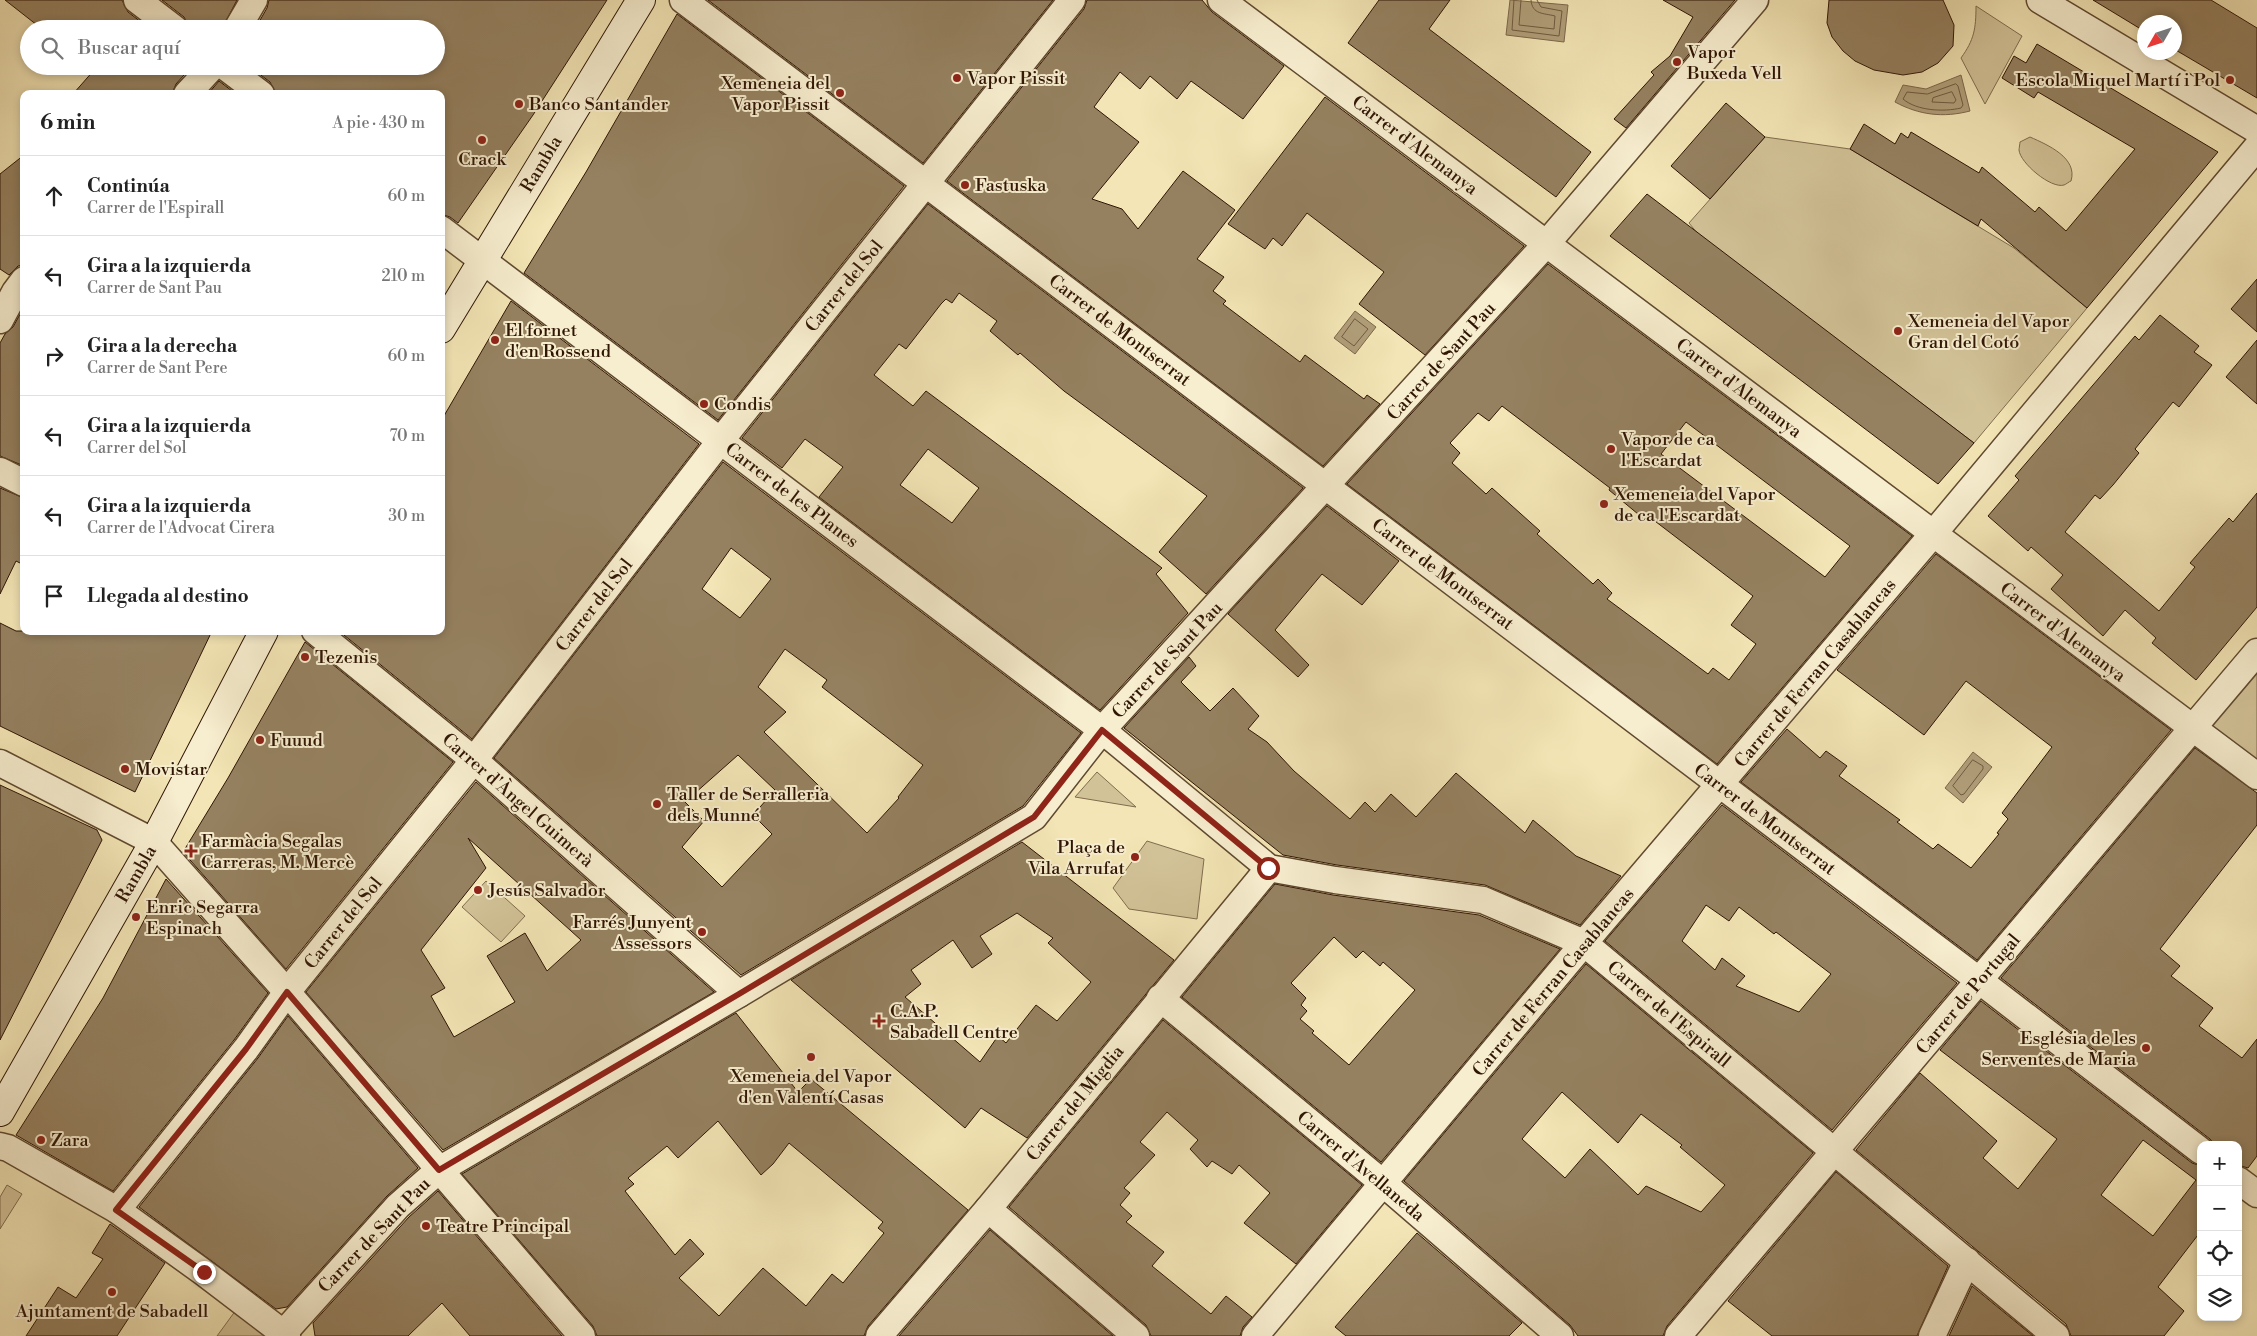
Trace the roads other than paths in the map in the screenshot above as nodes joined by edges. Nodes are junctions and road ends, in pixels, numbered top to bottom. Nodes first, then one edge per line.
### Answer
1 (137, 0) edge
2 (254, 0) edge
3 (641, 0) edge
4 (683, 0) edge
5 (1072, 0) edge
6 (1221, 0) edge
7 (1755, 0) edge
8 (2040, 0) edge
9 (163, 20) edge
10 (242, 20) edge
11 (205, 75) edge
12 (236, 75) edge
13 (191, 90) edge
14 (256, 90) edge
15 (2257, 130) edge
16 (2257, 147) edge
17 (926, 183) junction
18 (445, 232) edge
19 (1547, 244) junction
20 (482, 260) junction
21 (20, 285) edge
22 (0, 320) edge
23 (445, 322) edge
24 (721, 440) junction
25 (0, 471) edge
26 (20, 480) edge
27 (1327, 486) junction
28 (1933, 534) junction
29 (262, 635) edge
30 (320, 635) edge
31 (2257, 652) edge
32 (2192, 729) junction
33 (1102, 730) junction
34 (474, 760) junction
35 (0, 763) edge
36 (2257, 776) edge
37 (1720, 785) junction
38 (154, 842) junction
39 (1268, 868) junction
40 (1584, 943) junction
41 (1980, 981) junction
42 (287, 992) junction
43 (739, 994) junction
44 (1160, 998) junction
45 (0, 1112) edge
46 (2197, 1148) edge
47 (3, 1151) edge
48 (1834, 1152) junction
49 (439, 1170) junction
50 (2242, 1183) edge
51 (1384, 1184) junction
52 (2257, 1194) edge
53 (988, 1209) junction
54 (116, 1210) junction
55 (1967, 1261) junction
56 (283, 1335) edge
57 (582, 1336) edge
58 (879, 1336) edge
59 (1136, 1336) edge
60 (1255, 1336) edge
61 (1560, 1336) edge
62 (1678, 1336) edge
63 (1932, 1336) edge
64 (2056, 1336) edge

1 - 9 street
2 - 10 street
3 - 20 street, Rambla
4 - 17 street, Carrer de Montserrat
5 - 17 street, Carrer del Sol
6 - 19 street, Carrer d'Alemanya
7 - 19 street, Carrer de Sant Pau
8 - 15 street
11 - 13 street
12 - 14 street
16 - 28 street, Carrer de Ferran Casablancas
17 - 24 street, Carrer del Sol
17 - 27 street, Carrer de Montserrat
18 - 20 street, Carrer de les Planes
19 - 27 street, Carrer de Sant Pau
19 - 28 street, Carrer d'Alemanya
20 - 23 street, Rambla
20 - 24 street, Carrer de les Planes
21 - 22 street
24 - 33 street, Carrer de les Planes
24 - 34 street, Carrer del Sol
25 - 26 street
27 - 33 street, Carrer de Sant Pau
27 - 37 street, Carrer de Montserrat
28 - 32 street, Carrer d'Alemanya
28 - 37 street, Carrer de Ferran Casablancas
29 - 38 street, Rambla
30 - 34 street, Carrer d'Àngel Guimerà
31 - 32 street, Carrer de Portugal
32 - 36 street, Carrer d'Alemanya
32 - 41 street, Carrer de Portugal
33 - 39 street, Carrer de l'Espirall
33 - 43 street, Carrer de Sant Pau
34 - 42 street, Carrer del Sol
34 - 43 street, Carrer d'Àngel Guimerà
35 - 38 street
37 - 40 street, Carrer de Ferran Casablancas
37 - 41 street, Carrer de Montserrat
38 - 42 street
38 - 45 street, Rambla
39 - 40 street, Carrer de l'Espirall
39 - 44 street, Carrer del Migdia
40 - 48 street, Carrer de l'Espirall
40 - 51 street, Carrer de Ferran Casablancas
41 - 46 street, Carrer de Montserrat
41 - 48 street, Carrer de Portugal
42 - 49 street
42 - 54 street, Carrer del Sol
43 - 49 street, Carrer de Sant Pau
44 - 51 street, Carrer d'Avellaneda
44 - 53 street, Carrer del Migdia
47 - 54 street
48 - 55 street, Carrer de l'Espirall
48 - 62 street, Carrer de Portugal
49 - 56 street, Carrer de Sant Pau
49 - 57 street
50 - 52 street
51 - 60 street, Carrer de Ferran Casablancas
51 - 61 street, Carrer d'Avellaneda
53 - 58 street, Carrer del Migdia
53 - 59 street
54 - 56 street
55 - 63 street
55 - 64 street, Carrer de l'Espirall

